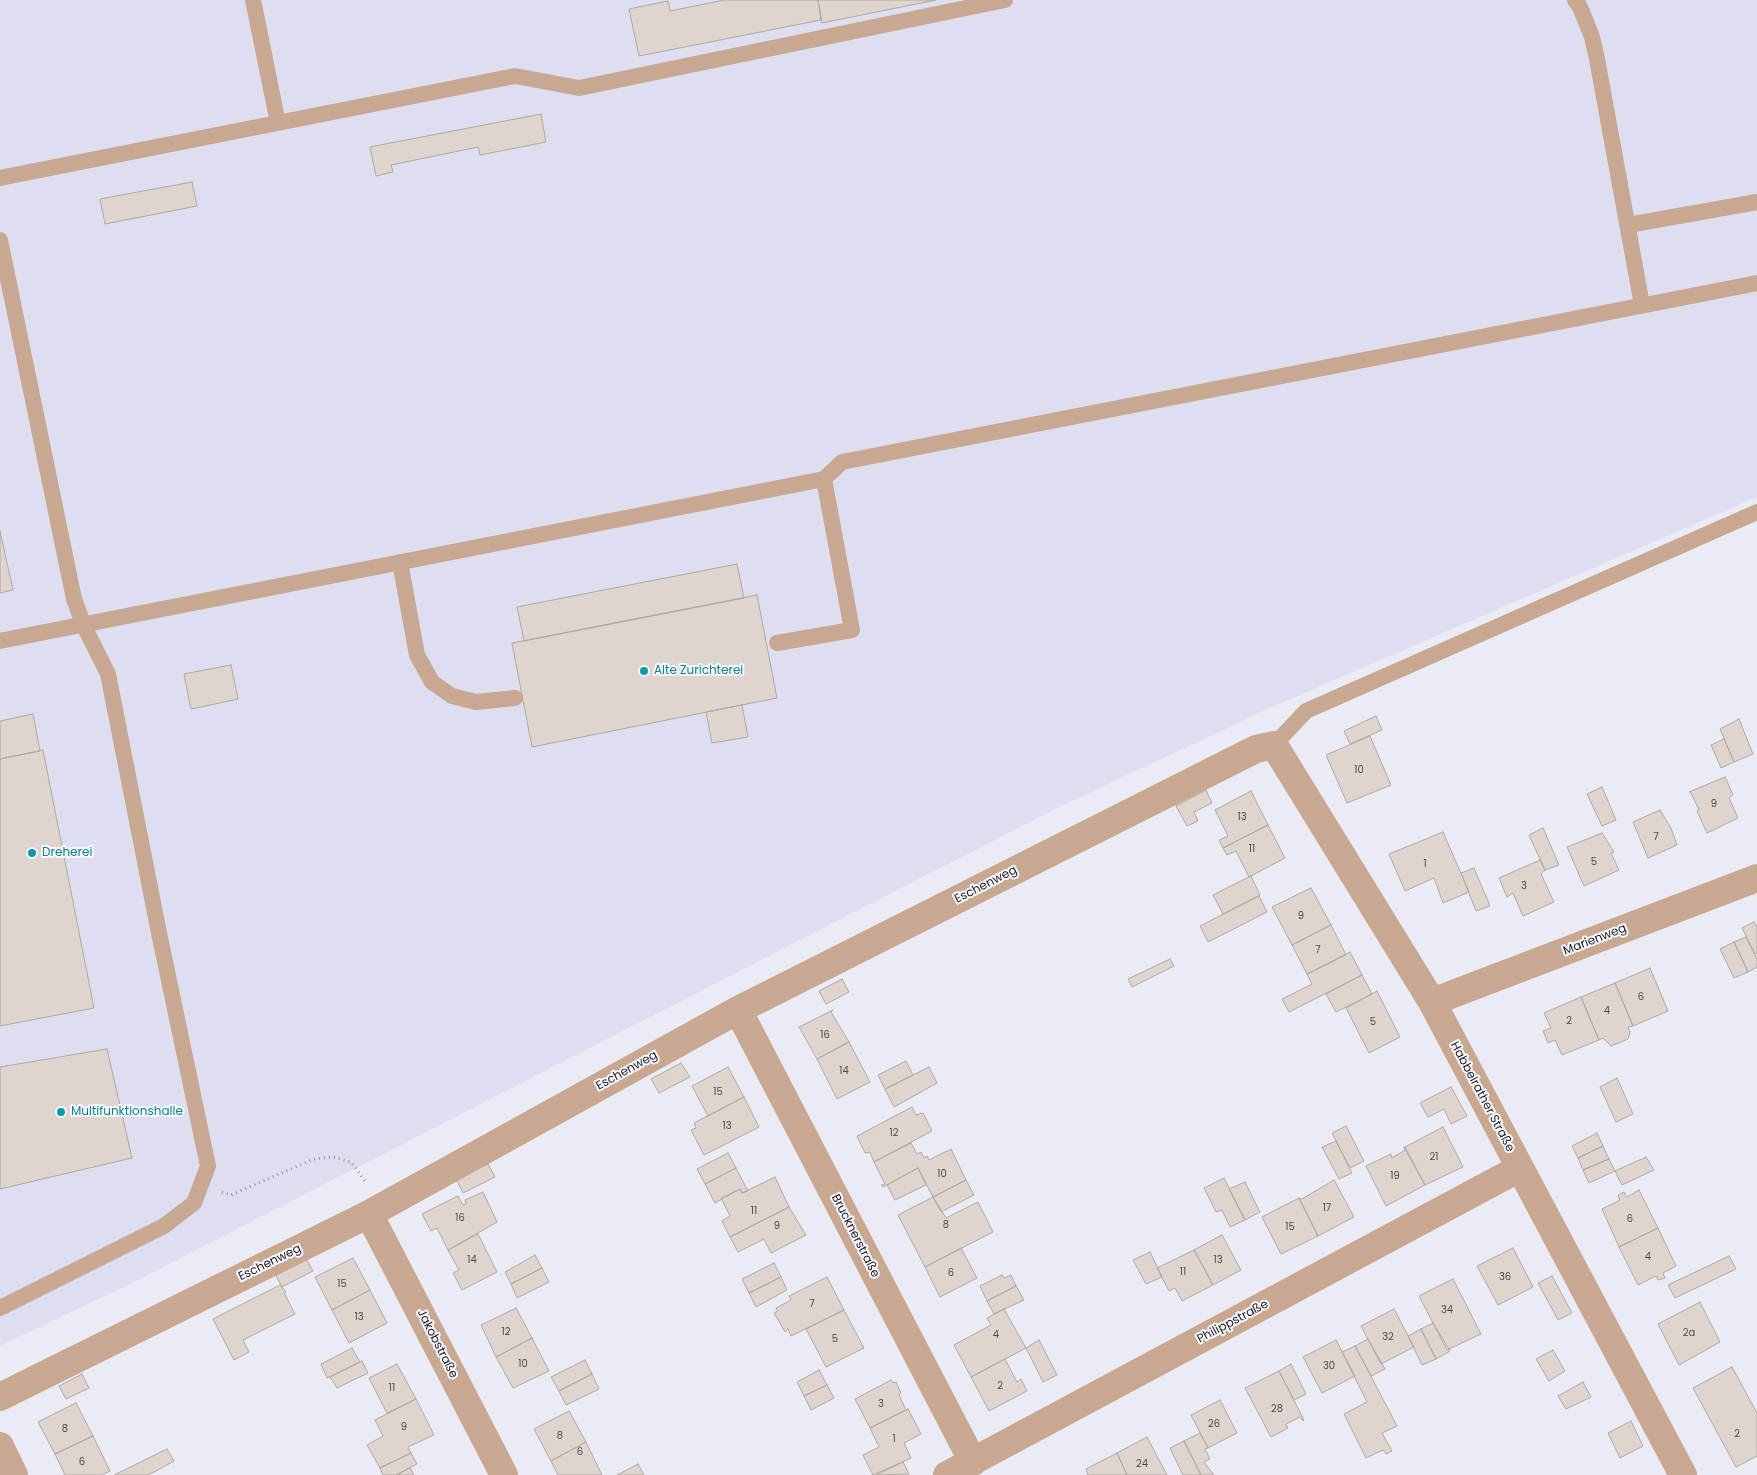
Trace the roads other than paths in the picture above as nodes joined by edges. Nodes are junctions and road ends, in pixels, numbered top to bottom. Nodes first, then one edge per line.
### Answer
1 (253, 0) edge
2 (1005, 0) edge
3 (1575, 0) edge
4 (278, 123) junction
5 (0, 178) edge
6 (1757, 202) edge
7 (1628, 225) junction
8 (0, 240) edge
9 (1757, 283) edge
10 (1642, 306) junction
11 (824, 479) junction
12 (1757, 512) edge
13 (400, 562) junction
14 (84, 626) junction
15 (0, 641) edge
16 (777, 644) dead end
17 (515, 698) dead end
18 (1265, 747) junction
19 (1757, 878) edge
20 (1432, 1002) junction
21 (738, 1010) junction
22 (1520, 1168) junction
23 (374, 1211) junction
24 (0, 1308) edge
25 (0, 1397) edge
26 (0, 1446) edge
27 (973, 1462) junction
28 (14, 1475) edge
29 (504, 1475) edge
30 (947, 1475) edge
31 (1683, 1475) edge

1 - 4 lane
2 - 4 lane
3 - 7 lane
4 - 5 lane
6 - 7 lane
7 - 10 lane
8 - 14 lane
9 - 10 lane
10 - 11 lane
11 - 13 lane
11 - 16 lane
12 - 18 lane
13 - 14 lane
13 - 17 lane
14 - 15 lane
14 - 24 lane
18 - 20 street, Habbelrather Straße
18 - 21 street, Eschenweg
19 - 20 street, Marienweg
20 - 22 street, Habbelrather Straße
21 - 23 street, Eschenweg
21 - 27 street, Brucknerstraße
22 - 27 street, Philippstraße
22 - 31 street, Habbelrather Straße
23 - 25 street, Eschenweg
23 - 29 street, Jakobstraße
26 - 28 street
27 - 30 street, Philippstraße

